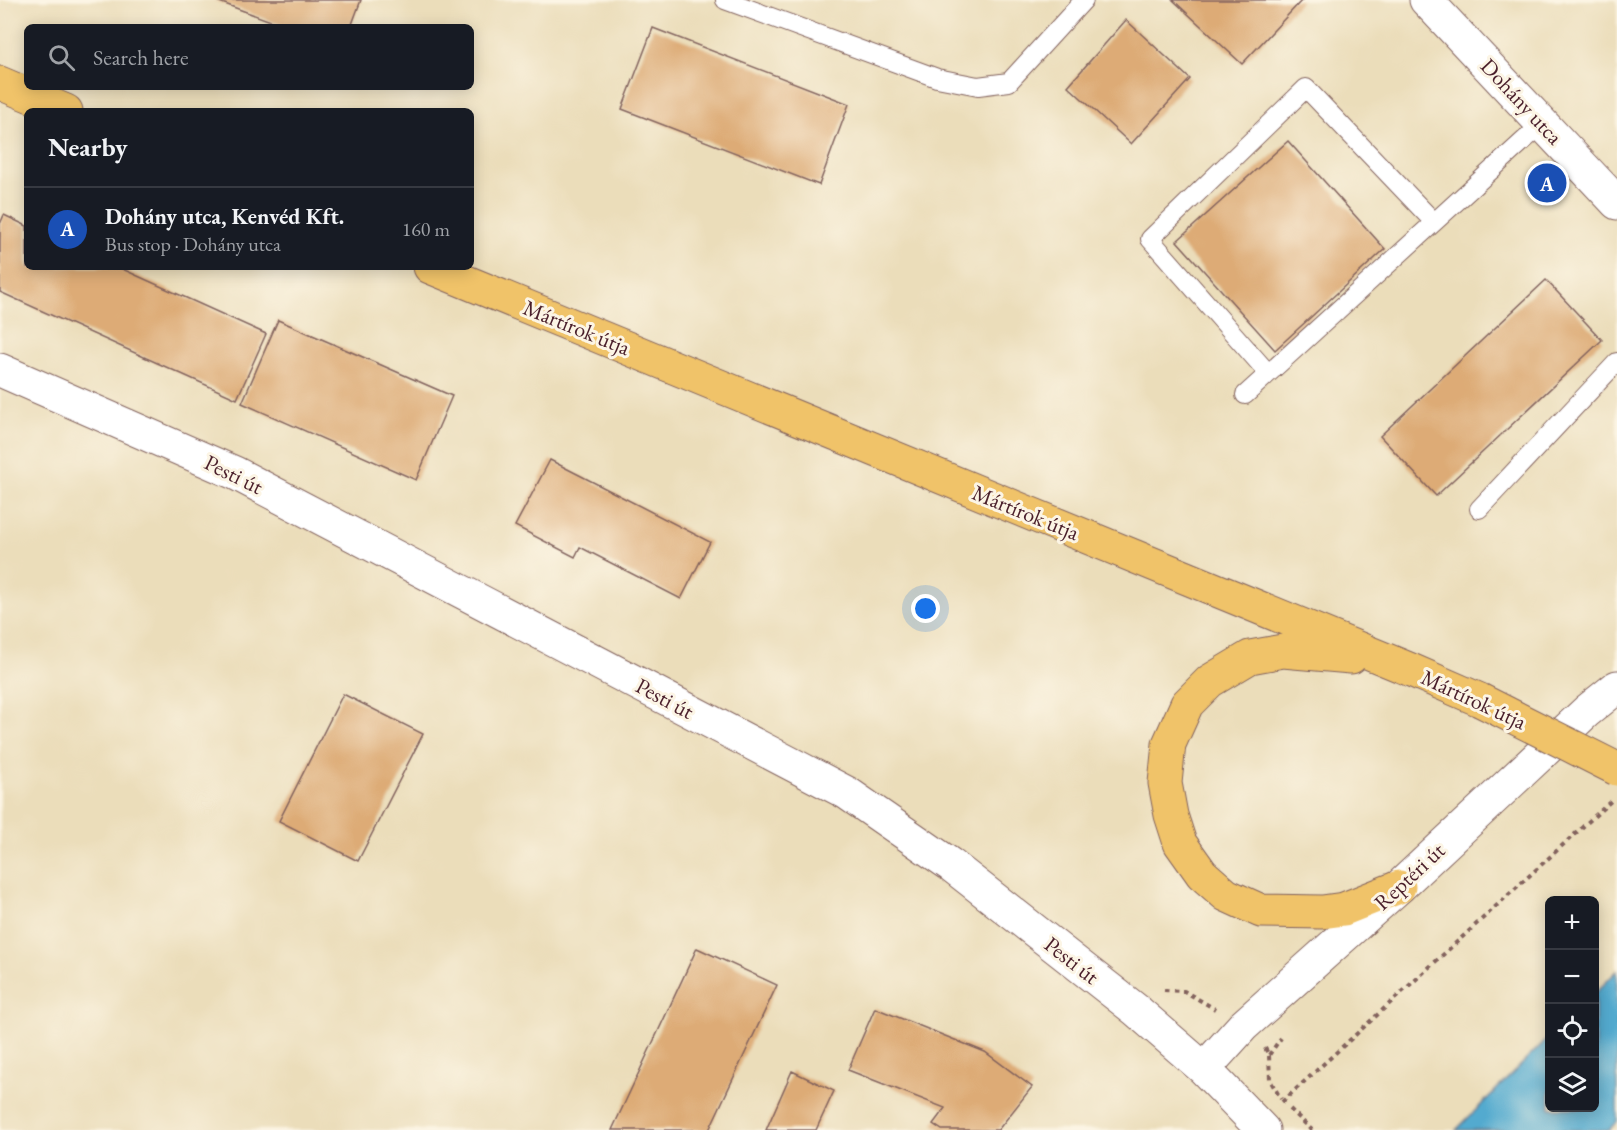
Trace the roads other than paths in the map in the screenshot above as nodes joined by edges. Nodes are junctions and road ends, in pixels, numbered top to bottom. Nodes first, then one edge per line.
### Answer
1 (725, 0) edge
2 (1084, 0) edge
3 (1426, 0) edge
4 (0, 83) edge
5 (59, 108) edge
6 (1543, 123) junction
7 (1617, 203) edge
8 (1434, 222) junction
9 (437, 270) edge
10 (1617, 362) edge
11 (0, 370) edge
12 (1268, 374) junction
13 (1245, 395) dead end
14 (1479, 509) dead end
15 (1411, 670) junction
16 (1617, 687) edge
17 (1617, 769) edge
18 (1399, 887) junction
19 (1204, 1069) junction
20 (1263, 1130) edge

1 - 2 lane
3 - 6 street, Dohány utca
4 - 5 main road
6 - 7 street, Dohány utca
6 - 8 lane
8 - 12 lane
8 - 12 lane
9 - 15 main road, Mártírok útja
10 - 14 lane
11 - 19 street, Pesti út
12 - 13 lane
15 - 17 main road, Mártírok útja, bridge
15 - 18 main road
16 - 18 street, Reptéri út
18 - 19 street, Reptéri út
19 - 20 street, Pesti út

